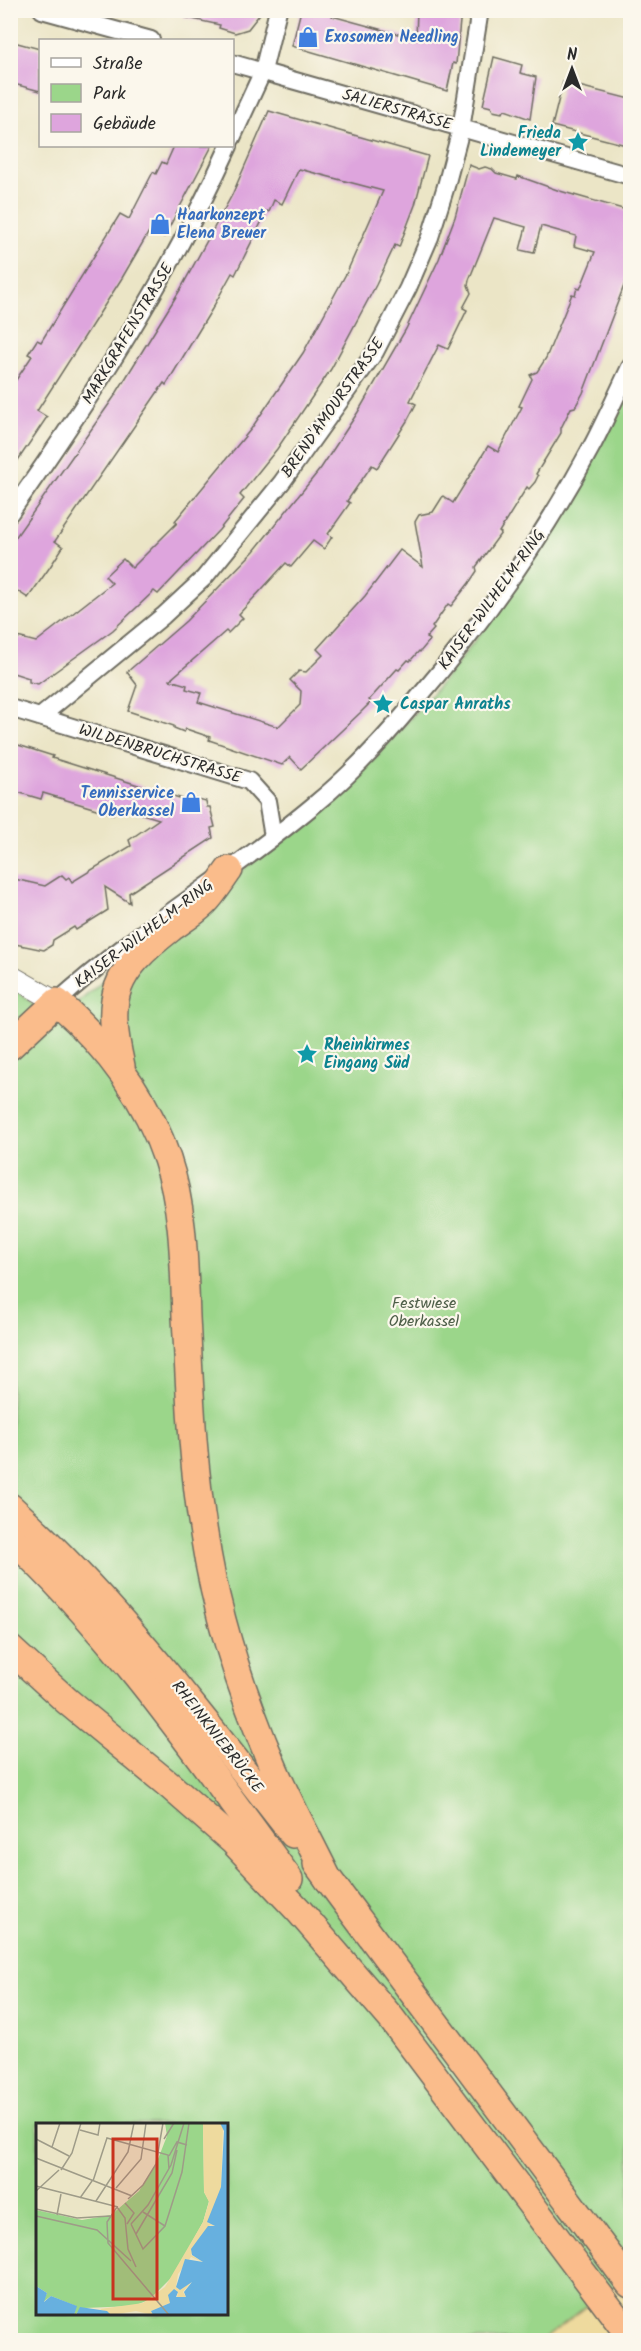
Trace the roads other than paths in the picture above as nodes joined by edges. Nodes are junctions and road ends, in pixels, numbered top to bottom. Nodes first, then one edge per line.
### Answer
1 (42, 10) edge
2 (278, 10) edge
3 (480, 10) edge
4 (147, 39) edge
5 (234, 64) edge
6 (263, 71) junction
7 (461, 129) junction
8 (234, 134) edge
9 (229, 147) edge
10 (630, 176) edge
11 (630, 367) edge
12 (10, 513) edge
13 (10, 708) edge
14 (40, 717) junction
15 (273, 837) junction
16 (229, 870) junction
17 (10, 975) edge
18 (57, 1002) junction
19 (10, 1046) edge
20 (122, 1070) junction
21 (10, 1507) edge
22 (10, 1537) edge
23 (10, 1649) edge
24 (328, 1879) junction
25 (391, 2018) junction
26 (630, 2283) edge
27 (630, 2336) edge

1 - 4 street
2 - 6 street
3 - 7 street, BREND'AMOURSTRASSE
5 - 6 street, SALIERSTRASSE
6 - 7 street, SALIERSTRASSE
6 - 8 street
7 - 10 street, SALIERSTRASSE
7 - 14 street, BREND'AMOURSTRASSE
9 - 12 street, MARKGRAFENSTRASSE
11 - 15 street, KAISER-WILHELM-RING
13 - 14 street, WILDENBRUCHSTRASSE
14 - 15 street, WILDENBRUCHSTRASSE
15 - 16 street, KAISER-WILHELM-RING
16 - 18 street, KAISER-WILHELM-RING
16 - 20 highway
17 - 18 street
18 - 19 highway
18 - 20 highway
20 - 24 highway
21 - 24 highway, RHEINKNIEBRÜCKE
22 - 25 highway, RHEINKNIEBRÜCKE
23 - 25 highway
24 - 26 highway, RHEINKNIEBRÜCKE
25 - 27 highway

